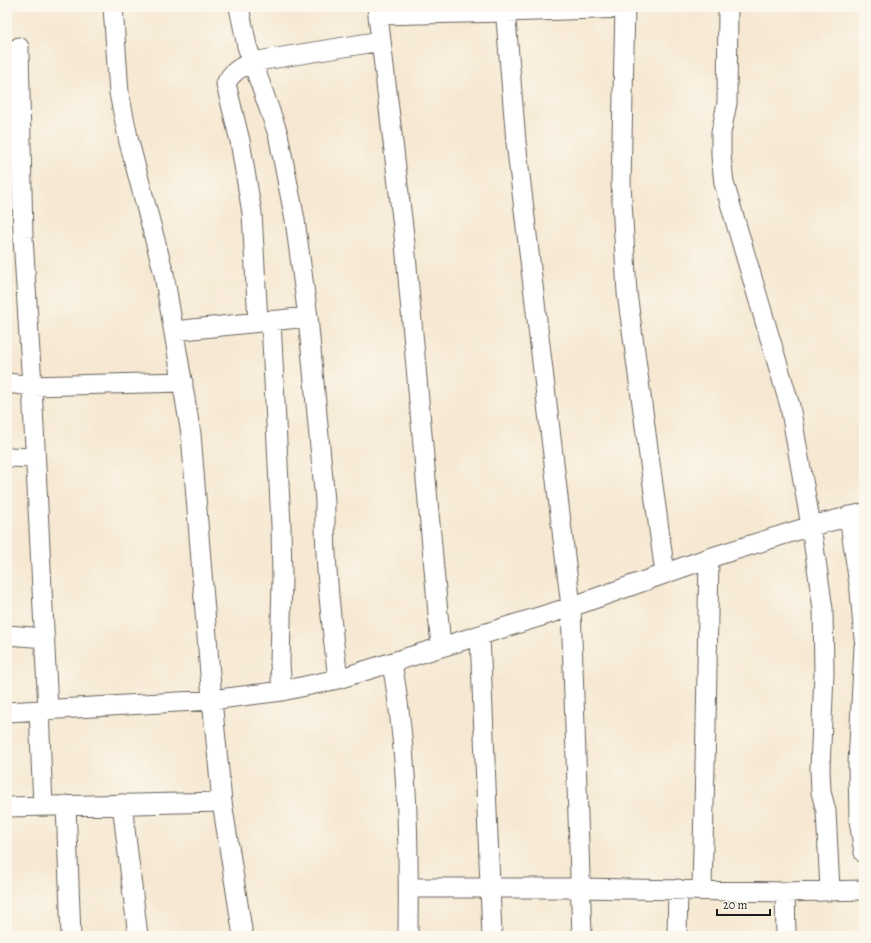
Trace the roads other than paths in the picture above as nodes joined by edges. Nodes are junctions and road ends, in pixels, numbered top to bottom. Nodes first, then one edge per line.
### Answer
1 (113, 7) edge
2 (239, 7) edge
3 (625, 7) edge
4 (728, 7) edge
5 (505, 10) edge
6 (378, 11) edge
7 (381, 41) junction
8 (19, 47) dead end
9 (252, 62) junction
10 (15, 238) edge
11 (308, 317) junction
12 (264, 321) junction
13 (174, 331) junction
14 (183, 382) junction
15 (7, 383) edge
16 (32, 386) junction
17 (7, 457) edge
18 (35, 458) junction
19 (856, 515) edge
20 (811, 526) junction
21 (709, 558) junction
22 (665, 574) junction
23 (571, 607) junction
24 (480, 635) junction
25 (7, 636) edge
26 (45, 638) junction
27 (864, 639) edge
28 (864, 646) edge
29 (441, 648) junction
30 (392, 663) junction
31 (338, 679) junction
32 (282, 691) junction
33 (212, 700) junction
34 (44, 710) junction
35 (7, 712) edge
36 (222, 802) junction
37 (122, 804) junction
38 (66, 805) junction
39 (7, 806) edge
40 (43, 806) junction
41 (864, 853) edge
42 (408, 888) junction
43 (490, 888) junction
44 (581, 888) junction
45 (678, 889) junction
46 (702, 889) junction
47 (830, 890) junction
48 (864, 890) edge
49 (785, 892) junction
50 (71, 936) edge
51 (138, 936) edge
52 (243, 936) edge
53 (408, 936) edge
54 (492, 936) edge
55 (582, 936) edge
56 (677, 936) edge
57 (786, 936) edge

1 - 13 street
2 - 9 street
3 - 5 street
3 - 22 street
4 - 20 street
5 - 6 street
5 - 23 street
6 - 7 street
7 - 9 street
7 - 29 street
8 - 10 street
9 - 11 street
9 - 12 street
10 - 16 street
11 - 12 street
11 - 31 street
12 - 13 street
12 - 32 street
13 - 14 street
14 - 16 street
14 - 33 street
15 - 16 street
16 - 18 street
17 - 18 street
18 - 26 street
19 - 20 street
19 - 27 street
20 - 21 street
20 - 47 street
21 - 22 street
21 - 46 street
22 - 23 street
23 - 24 street
23 - 44 street
24 - 29 street
24 - 43 street
25 - 26 street
26 - 34 street
28 - 41 street
29 - 30 street
30 - 31 street
30 - 42 street
31 - 32 street
32 - 33 street
33 - 34 street
33 - 36 street
34 - 35 street
34 - 40 street
36 - 37 street
36 - 52 street
37 - 38 street
37 - 51 street
38 - 40 street
38 - 50 street
39 - 40 street
42 - 43 street
42 - 53 street
43 - 44 street
43 - 54 street
44 - 45 street
44 - 55 street
45 - 46 street
45 - 56 street
46 - 49 street
47 - 48 street
47 - 49 street
49 - 57 street

